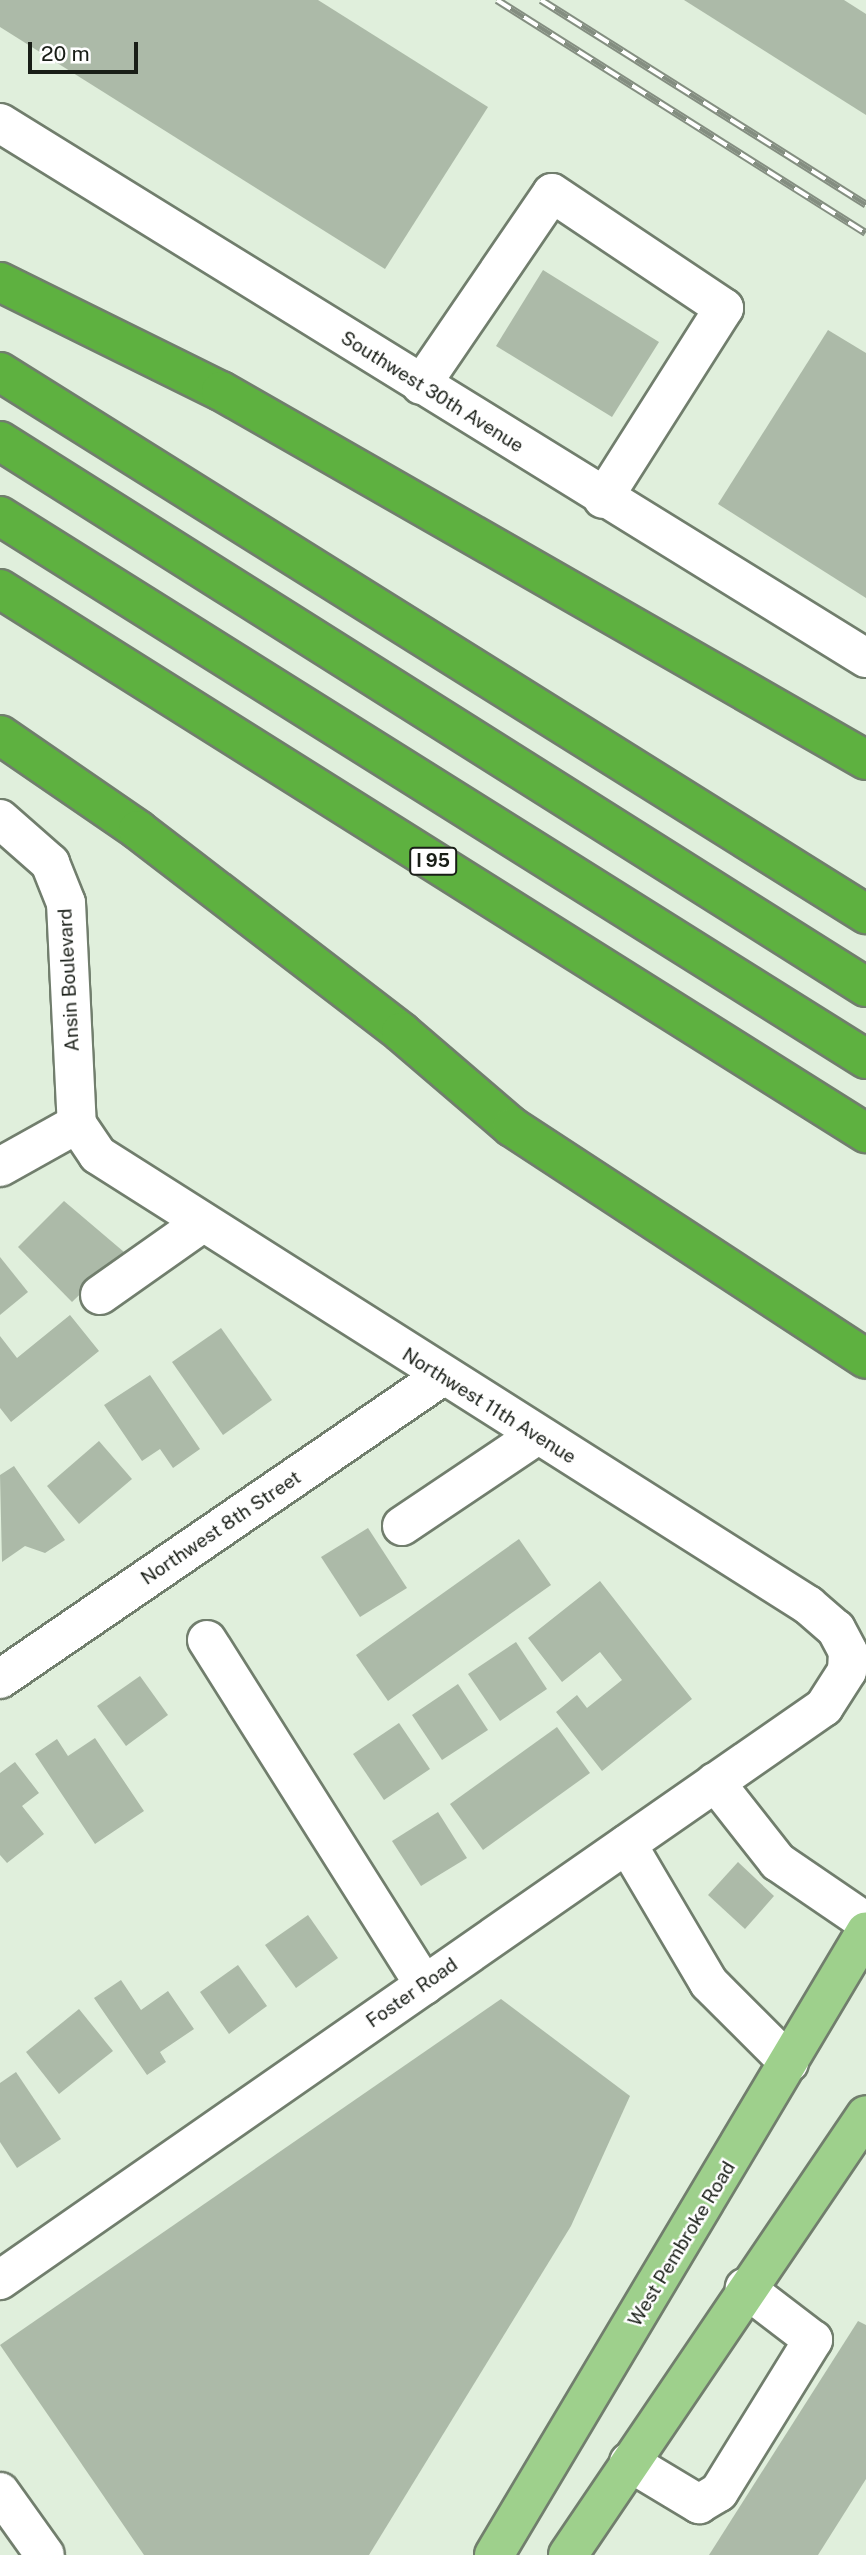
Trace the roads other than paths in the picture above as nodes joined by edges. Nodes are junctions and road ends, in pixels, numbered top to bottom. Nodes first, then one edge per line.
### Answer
1 (0, 123) edge
2 (0, 282) edge
3 (0, 372) edge
4 (421, 386) junction
5 (0, 441) edge
6 (603, 499) junction
7 (0, 516) edge
8 (0, 589) edge
9 (866, 658) edge
10 (0, 735) edge
11 (866, 760) edge
12 (0, 819) edge
13 (866, 914) edge
14 (866, 987) edge
15 (866, 1059) edge
16 (77, 1124) junction
17 (866, 1133) edge
18 (0, 1167) edge
19 (202, 1223) junction
20 (100, 1295) dead end
21 (866, 1359) edge
22 (441, 1377) junction
23 (536, 1436) junction
24 (402, 1526) dead end
25 (207, 1640) dead end
26 (0, 1679) edge
27 (824, 1707) joint
28 (715, 1783) junction
29 (627, 1844) junction
30 (866, 1922) edge
31 (866, 1931) edge
32 (424, 1985) junction
33 (789, 2063) junction
34 (866, 2115) edge
35 (0, 2280) edge
36 (745, 2288) junction
37 (629, 2462) junction
38 (0, 2493) edge
39 (45, 2555) edge
40 (494, 2555) edge
41 (568, 2555) edge

1 - 4 street, Southwest 30th Avenue
2 - 11 highway
3 - 13 highway
4 - 6 street, Southwest 30th Avenue
4 - 6 street
5 - 14 highway
6 - 9 street, Southwest 30th Avenue
7 - 15 highway
8 - 17 highway, I 95
10 - 21 highway
12 - 16 street, Ansin Boulevard
16 - 18 street
16 - 19 street, Northwest 11th Avenue
19 - 20 street
19 - 22 street, Northwest 11th Avenue
22 - 23 street, Northwest 11th Avenue
22 - 26 street, Northwest 8th Street
23 - 24 street
23 - 27 street, Northwest 11th Avenue
25 - 32 street
27 - 28 street, Foster Road
28 - 29 street, Foster Road
28 - 30 street
29 - 32 street, Foster Road
29 - 33 street
31 - 33 main road, West Pembroke Road
32 - 35 street, Foster Road
33 - 40 main road, West Pembroke Road
34 - 36 main road
36 - 37 main road
36 - 37 street
37 - 41 main road
38 - 39 street

